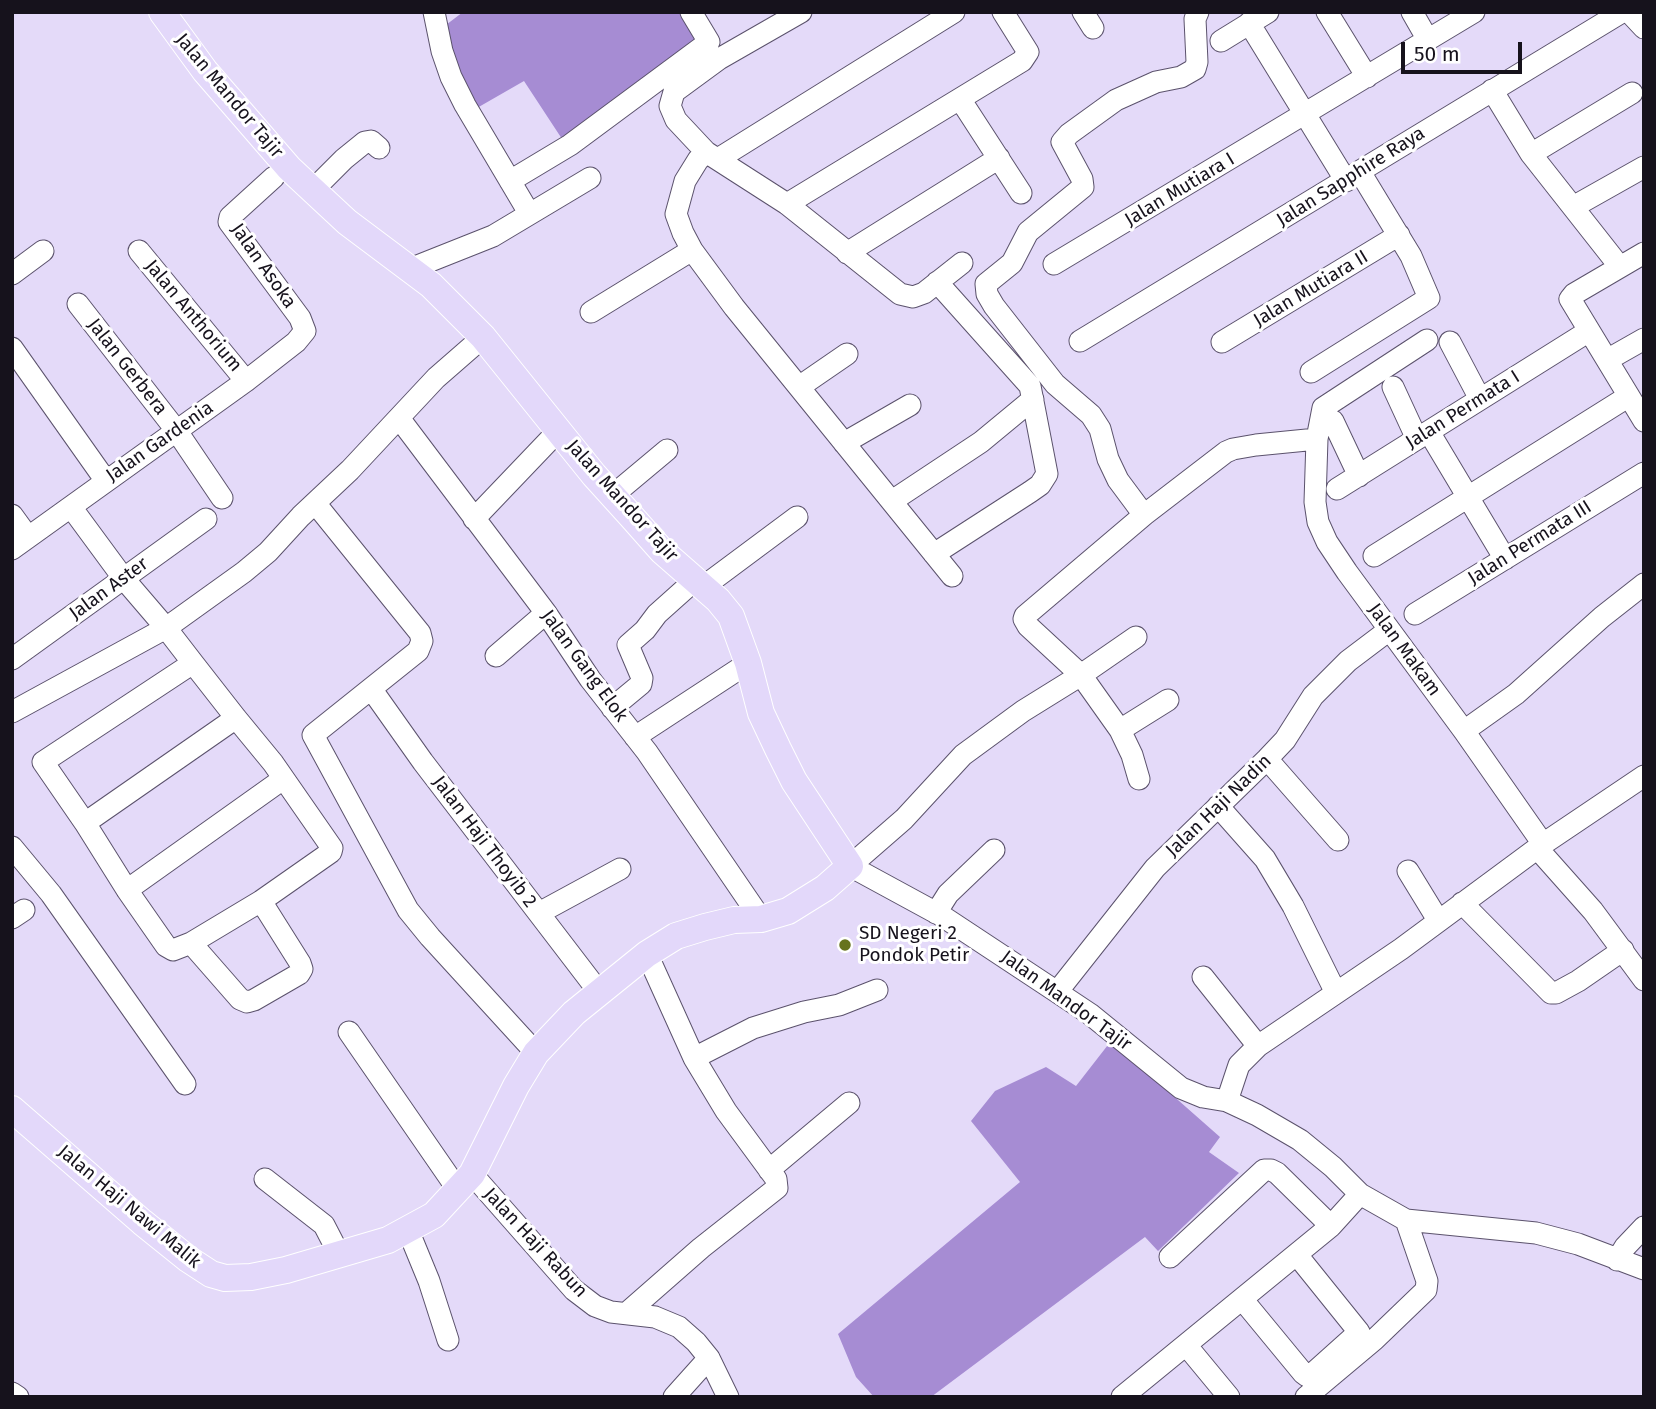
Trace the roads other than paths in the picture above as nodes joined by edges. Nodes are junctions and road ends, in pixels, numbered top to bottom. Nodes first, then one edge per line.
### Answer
1 (162, 12) edge
2 (434, 12) edge
3 (691, 12) edge
4 (801, 12) edge
5 (954, 12) edge
6 (1003, 12) edge
7 (1198, 12) edge
8 (1327, 12) edge
9 (1412, 12) edge
10 (1474, 12) edge
11 (1622, 12) edge
12 (1629, 12) edge
13 (1259, 18) edge
14 (1644, 28) edge
15 (1428, 40) junction
16 (1221, 41) dead end
17 (1367, 78) junction
18 (1492, 90) junction
19 (1632, 93) dead end
20 (960, 99) junction
21 (1306, 115) junction
22 (379, 149) dead end
23 (1531, 154) junction
24 (712, 155) junction
25 (999, 158) junction
26 (1644, 167) edge
27 (1353, 176) junction
28 (274, 177) dead end
29 (590, 178) dead end
30 (510, 181) junction
31 (313, 190) junction
32 (1021, 193) dead end
33 (787, 204) junction
34 (1573, 207) junction
35 (529, 213) junction
36 (1399, 236) junction
37 (692, 250) junction
38 (43, 251) dead end
39 (139, 251) dead end
40 (847, 253) junction
41 (1644, 253) edge
42 (961, 263) dead end
43 (1054, 264) dead end
44 (1620, 267) junction
45 (410, 269) junction
46 (12, 274) edge
47 (937, 282) junction
48 (78, 304) dead end
49 (591, 312) dead end
50 (304, 331) joint
51 (1589, 331) junction
52 (482, 337) junction
53 (1644, 339) edge
54 (1427, 340) dead end
55 (1080, 341) dead end
56 (1222, 342) dead end
57 (1450, 342) dead end
58 (12, 348) edge
59 (847, 354) dead end
60 (1607, 360) junction
61 (1311, 372) dead end
62 (246, 381) junction
63 (799, 387) junction
64 (1393, 387) dead end
65 (1629, 396) junction
66 (1033, 399) junction
67 (1480, 399) junction
68 (910, 405) dead end
69 (399, 418) junction
70 (1333, 421) dead end
71 (1644, 421) edge
72 (176, 430) junction
73 (559, 430) junction
74 (1423, 436) junction
75 (1317, 439) junction
76 (844, 443) junction
77 (667, 450) dead end
78 (1644, 473) edge
79 (1359, 476) junction
80 (106, 481) junction
81 (1337, 489) dead end
82 (612, 496) junction
83 (1467, 496) junction
84 (222, 498) dead end
85 (892, 501) junction
86 (316, 503) junction
87 (71, 506) junction
88 (12, 515) edge
89 (1144, 515) junction
90 (797, 517) dead end
91 (206, 519) dead end
92 (474, 519) junction
93 (20, 543) edge
94 (934, 554) junction
95 (1374, 556) dead end
96 (1505, 559) junction
97 (952, 576) dead end
98 (124, 579) junction
99 (699, 584) junction
100 (1644, 584) edge
101 (546, 613) junction
102 (1415, 614) dead end
103 (166, 628) junction
104 (1390, 630) junction
105 (1136, 637) dead end
106 (496, 656) dead end
107 (12, 659) edge
108 (193, 663) junction
109 (748, 663) junction
110 (1081, 675) junction
111 (372, 690) junction
112 (1168, 700) dead end
113 (612, 708) junction
114 (12, 712) edge
115 (236, 719) junction
116 (1120, 730) junction
117 (1464, 731) junction
118 (635, 737) junction
119 (1267, 759) junction
120 (283, 779) junction
121 (1139, 779) dead end
122 (1642, 783) edge
123 (1218, 806) junction
124 (85, 823) junction
125 (1338, 840) dead end
126 (1540, 846) junction
127 (12, 847) edge
128 (994, 850) dead end
129 (850, 866) junction
130 (620, 869) dead end
131 (1408, 872) dead end
132 (127, 890) junction
133 (261, 901) junction
134 (1462, 903) junction
135 (539, 913) junction
136 (936, 913) junction
137 (761, 919) junction
138 (1438, 920) junction
139 (191, 943) junction
140 (1623, 950) junction
141 (647, 954) junction
142 (1203, 977) dead end
143 (1644, 980) edge
144 (877, 990) dead end
145 (599, 992) junction
146 (1058, 992) junction
147 (1336, 993) junction
148 (349, 1032) dead end
149 (1258, 1046) junction
150 (536, 1053) junction
151 (694, 1058) junction
152 (185, 1084) dead end
153 (1227, 1101) junction
154 (849, 1103) dead end
155 (12, 1109) edge
156 (769, 1170) junction
157 (265, 1179) dead end
158 (465, 1182) junction
159 (1360, 1194) junction
160 (1406, 1220) junction
161 (1331, 1226) junction
162 (1644, 1227) edge
163 (408, 1230) junction
164 (339, 1254) junction
165 (1297, 1255) junction
166 (1170, 1257) dead end
167 (1617, 1260) junction
168 (1644, 1269) edge
169 (1242, 1299) junction
170 (628, 1312) junction
171 (448, 1340) dead end
172 (1186, 1345) junction
173 (709, 1358) junction
174 (12, 1394) edge
175 (1130, 1394) edge
176 (18, 1397) edge
177 (674, 1397) edge
178 (728, 1397) edge
179 (1229, 1397) edge
180 (1306, 1397) edge

1 - 31 main road, Jalan Mandor Tajir
2 - 30 street
3 - 30 street
4 - 24 street
5 - 24 street
6 - 20 street
7 - 89 street
8 - 17 street
9 - 15 street
10 - 15 street, Jalan Mutiara I
11 - 18 street, Jalan Sapphire Raya
12 - 14 street
13 - 16 street
13 - 21 street
15 - 17 street, Jalan Mutiara I
17 - 21 street, Jalan Mutiara I
18 - 23 street
18 - 27 street, Jalan Sapphire Raya
19 - 23 street
20 - 25 street
20 - 33 street
21 - 27 street
21 - 43 street, Jalan Mutiara I
22 - 31 street
23 - 34 street
24 - 33 street
24 - 37 street
25 - 32 street
25 - 40 street
26 - 34 street
27 - 36 street
27 - 55 street, Jalan Sapphire Raya
28 - 50 street, Jalan Asoka
29 - 35 street
30 - 35 street
31 - 45 main road, Jalan Mandor Tajir
33 - 40 street
34 - 44 street
35 - 45 street
36 - 56 street, Jalan Mutiara II
36 - 61 street
37 - 49 street
37 - 63 street
38 - 46 street
39 - 62 street, Jalan Anthorium
40 - 47 street
41 - 44 street
42 - 47 street
44 - 51 street
45 - 52 main road, Jalan Mandor Tajir
47 - 66 street
48 - 72 street, Jalan Gerbera
50 - 62 street, Jalan Gardenia
51 - 60 street
51 - 67 street, Jalan Permata I
52 - 69 street
52 - 73 main road, Jalan Mandor Tajir
53 - 60 street
54 - 75 street, Jalan Makam
57 - 67 street
58 - 80 street
59 - 63 street
60 - 65 street
62 - 72 street, Jalan Gardenia
63 - 76 street
64 - 74 street
65 - 71 street
65 - 83 street
66 - 85 street
66 - 94 street
67 - 74 street, Jalan Permata I
68 - 76 street
69 - 86 street
69 - 92 street, Jalan Gang Elok
70 - 79 street
72 - 80 street, Jalan Gardenia
72 - 84 street, Jalan Gerbera
73 - 82 main road, Jalan Mandor Tajir
73 - 92 street
74 - 79 street, Jalan Permata I
74 - 83 street
75 - 89 street
75 - 104 street, Jalan Makam
76 - 85 street
77 - 82 street
78 - 96 street, Jalan Permata III
79 - 81 street, Jalan Permata I
80 - 87 street, Jalan Gardenia
82 - 99 main road, Jalan Mandor Tajir
83 - 95 street
83 - 96 street
85 - 94 street
86 - 103 street
86 - 111 street
87 - 93 street, Jalan Gardenia
87 - 98 street
88 - 93 street
89 - 110 street
90 - 99 street
91 - 98 street, Jalan Aster
92 - 101 street, Jalan Gang Elok
94 - 97 street
96 - 102 street, Jalan Permata III
98 - 103 street
98 - 107 street, Jalan Aster
99 - 109 main road, Jalan Mandor Tajir
99 - 113 street
100 - 117 street
101 - 106 street
101 - 113 street, Jalan Gang Elok
103 - 108 street
103 - 114 street
104 - 117 street, Jalan Makam
104 - 119 street, Jalan Haji Nadin
105 - 110 street
108 - 115 street
108 - 124 street
109 - 118 street
109 - 129 main road, Jalan Mandor Tajir
110 - 116 street
110 - 129 street
111 - 135 street, Jalan Haji Thoyib 2
111 - 150 street
112 - 116 street
113 - 118 street, Jalan Gang Elok
115 - 120 street
115 - 124 street
116 - 121 street
117 - 126 street, Jalan Makam
118 - 137 street, Jalan Gang Elok
119 - 123 street, Jalan Haji Nadin
119 - 125 street
120 - 132 street
120 - 133 street
122 - 126 street
123 - 146 street, Jalan Haji Nadin
123 - 147 street
124 - 132 street
126 - 134 street
126 - 140 street, Jalan Makam
127 - 152 street
128 - 136 street
129 - 136 street, Jalan Mandor Tajir
129 - 137 main road, Jalan Haji Nawi Malik
130 - 135 street
131 - 138 street
132 - 139 street
133 - 139 street
133 - 139 street
134 - 138 street
134 - 140 street
135 - 145 street, Jalan Haji Thoyib 2
136 - 146 street, Jalan Mandor Tajir
137 - 141 main road, Jalan Haji Nawi Malik
138 - 147 street
140 - 143 street, Jalan Makam
141 - 145 main road, Jalan Haji Nawi Malik
141 - 151 street
142 - 149 street
144 - 151 street
145 - 150 main road, Jalan Haji Nawi Malik
146 - 153 street, Jalan Mandor Tajir
147 - 149 street
148 - 158 street, Jalan Haji Rabun
149 - 153 street
150 - 158 main road, Jalan Haji Nawi Malik
151 - 156 street
153 - 159 street, Jalan Mandor Tajir
154 - 156 street
155 - 164 main road, Jalan Haji Nawi Malik
156 - 170 street
157 - 164 street
158 - 163 main road, Jalan Haji Nawi Malik
158 - 170 street, Jalan Haji Rabun
159 - 160 street, Jalan Mandor Tajir
159 - 161 street
160 - 167 street, Jalan Mandor Tajir
160 - 180 street
161 - 165 street
161 - 166 street
162 - 167 street
163 - 164 main road, Jalan Haji Nawi Malik
163 - 171 street
165 - 169 street
165 - 169 street
167 - 168 street, Jalan Mandor Tajir
169 - 172 street
170 - 173 street, Jalan Haji Rabun
172 - 175 street
172 - 179 street
173 - 177 street
173 - 178 street, Jalan Haji Rabun
174 - 176 street

